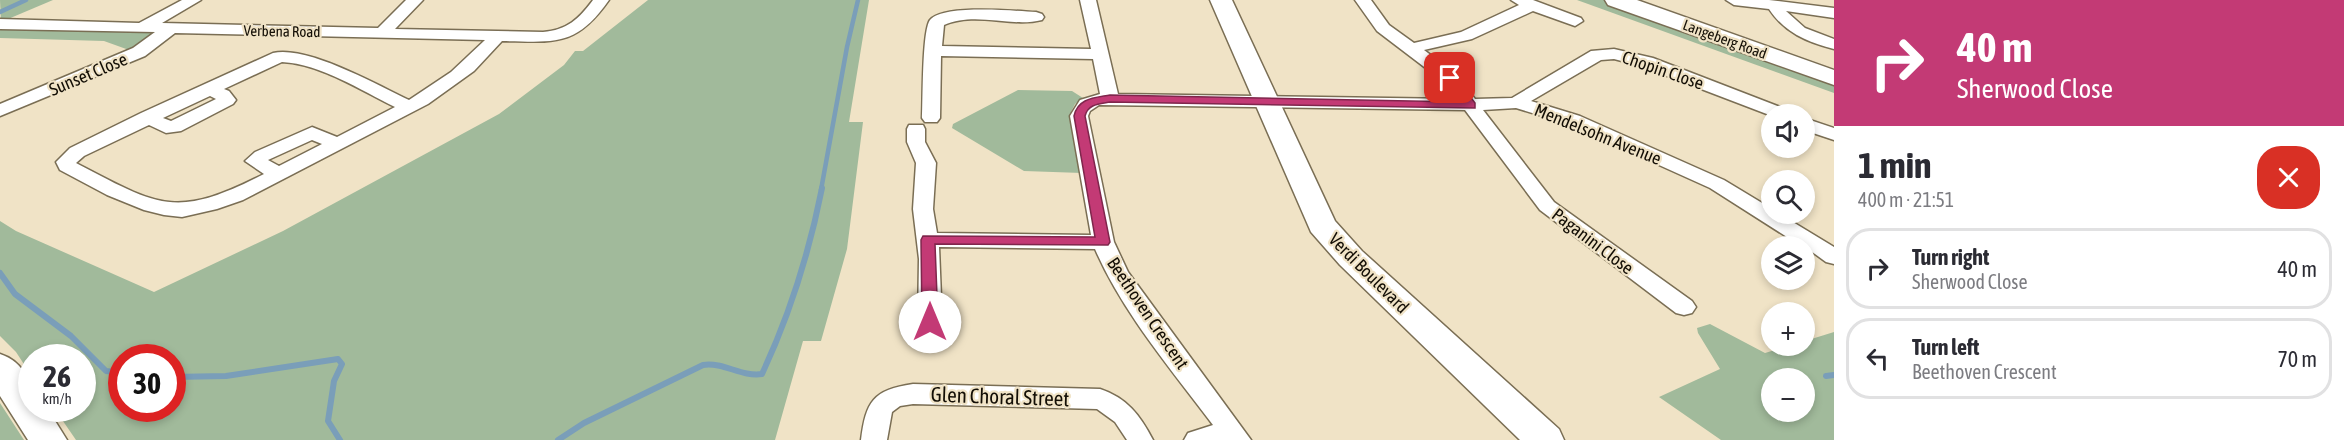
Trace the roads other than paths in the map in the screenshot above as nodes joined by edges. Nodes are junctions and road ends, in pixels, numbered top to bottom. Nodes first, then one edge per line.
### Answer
1 (193, 0) edge
2 (415, 0) edge
3 (601, 0) edge
4 (1088, 0) edge
5 (1221, 0) edge
6 (1363, 0) edge
7 (1616, 0) edge
8 (1734, 0) edge
9 (1526, 3) edge
10 (1773, 5) junction
11 (1834, 13) edge
12 (1036, 17) dead end
13 (1575, 21) dead end
14 (0, 24) edge
15 (143, 28) junction
16 (171, 28) junction
17 (382, 33) junction
18 (498, 36) junction
19 (1834, 44) edge
20 (1413, 48) junction
21 (933, 51) junction
22 (1100, 54) junction
23 (1834, 78) edge
24 (1536, 91) junction
25 (1110, 99) junction
26 (1265, 101) junction
27 (1516, 103) junction
28 (1471, 105) junction
29 (1761, 106) edge
30 (409, 107) junction
31 (0, 111) edge
32 (1553, 112) junction
33 (1815, 127) edge
34 (1834, 134) edge
35 (338, 144) junction
36 (278, 174) junction
37 (928, 240) junction
38 (1103, 242) junction
39 (1834, 257) edge
40 (1684, 307) dead end
41 (930, 322) dead end
42 (0, 367) edge
43 (1234, 436) edge
44 (48, 440) edge
45 (874, 440) edge
46 (1140, 440) edge
47 (1197, 440) edge
48 (1545, 440) edge

1 - 15 street
2 - 17 street
3 - 18 street, Verbena Road
4 - 22 street
5 - 26 street, Verdi Boulevard
6 - 20 street, Paganini Close
7 - 23 street, Langeberg Road
8 - 10 street
9 - 13 street
9 - 20 street
10 - 11 street
10 - 19 street
12 - 21 street
14 - 15 street, Verbena Road
15 - 16 street, Verbena Road
16 - 17 street, Verbena Road
16 - 31 street, Sunset Close
17 - 18 street, Verbena Road
18 - 30 street
20 - 28 street, Paganini Close
21 - 22 street
21 - 37 street
22 - 25 street
24 - 27 street, Chopin Close
24 - 29 street, Chopin Close
24 - 32 street
25 - 26 street, Beethoven Crescent
25 - 38 street, Beethoven Crescent
26 - 28 street, Mendelsohn Avenue
26 - 48 street, Verdi Boulevard
27 - 28 street, Mendelsohn Avenue
27 - 32 street, Mendelsohn Avenue
28 - 40 street, Paganini Close
30 - 35 street
30 - 36 street
32 - 39 street, Mendelsohn Avenue
33 - 34 street
35 - 36 street
35 - 36 street
37 - 38 street
37 - 41 street
38 - 43 street, Beethoven Crescent
42 - 44 street
43 - 47 street
45 - 46 street, Glen Choral Street

